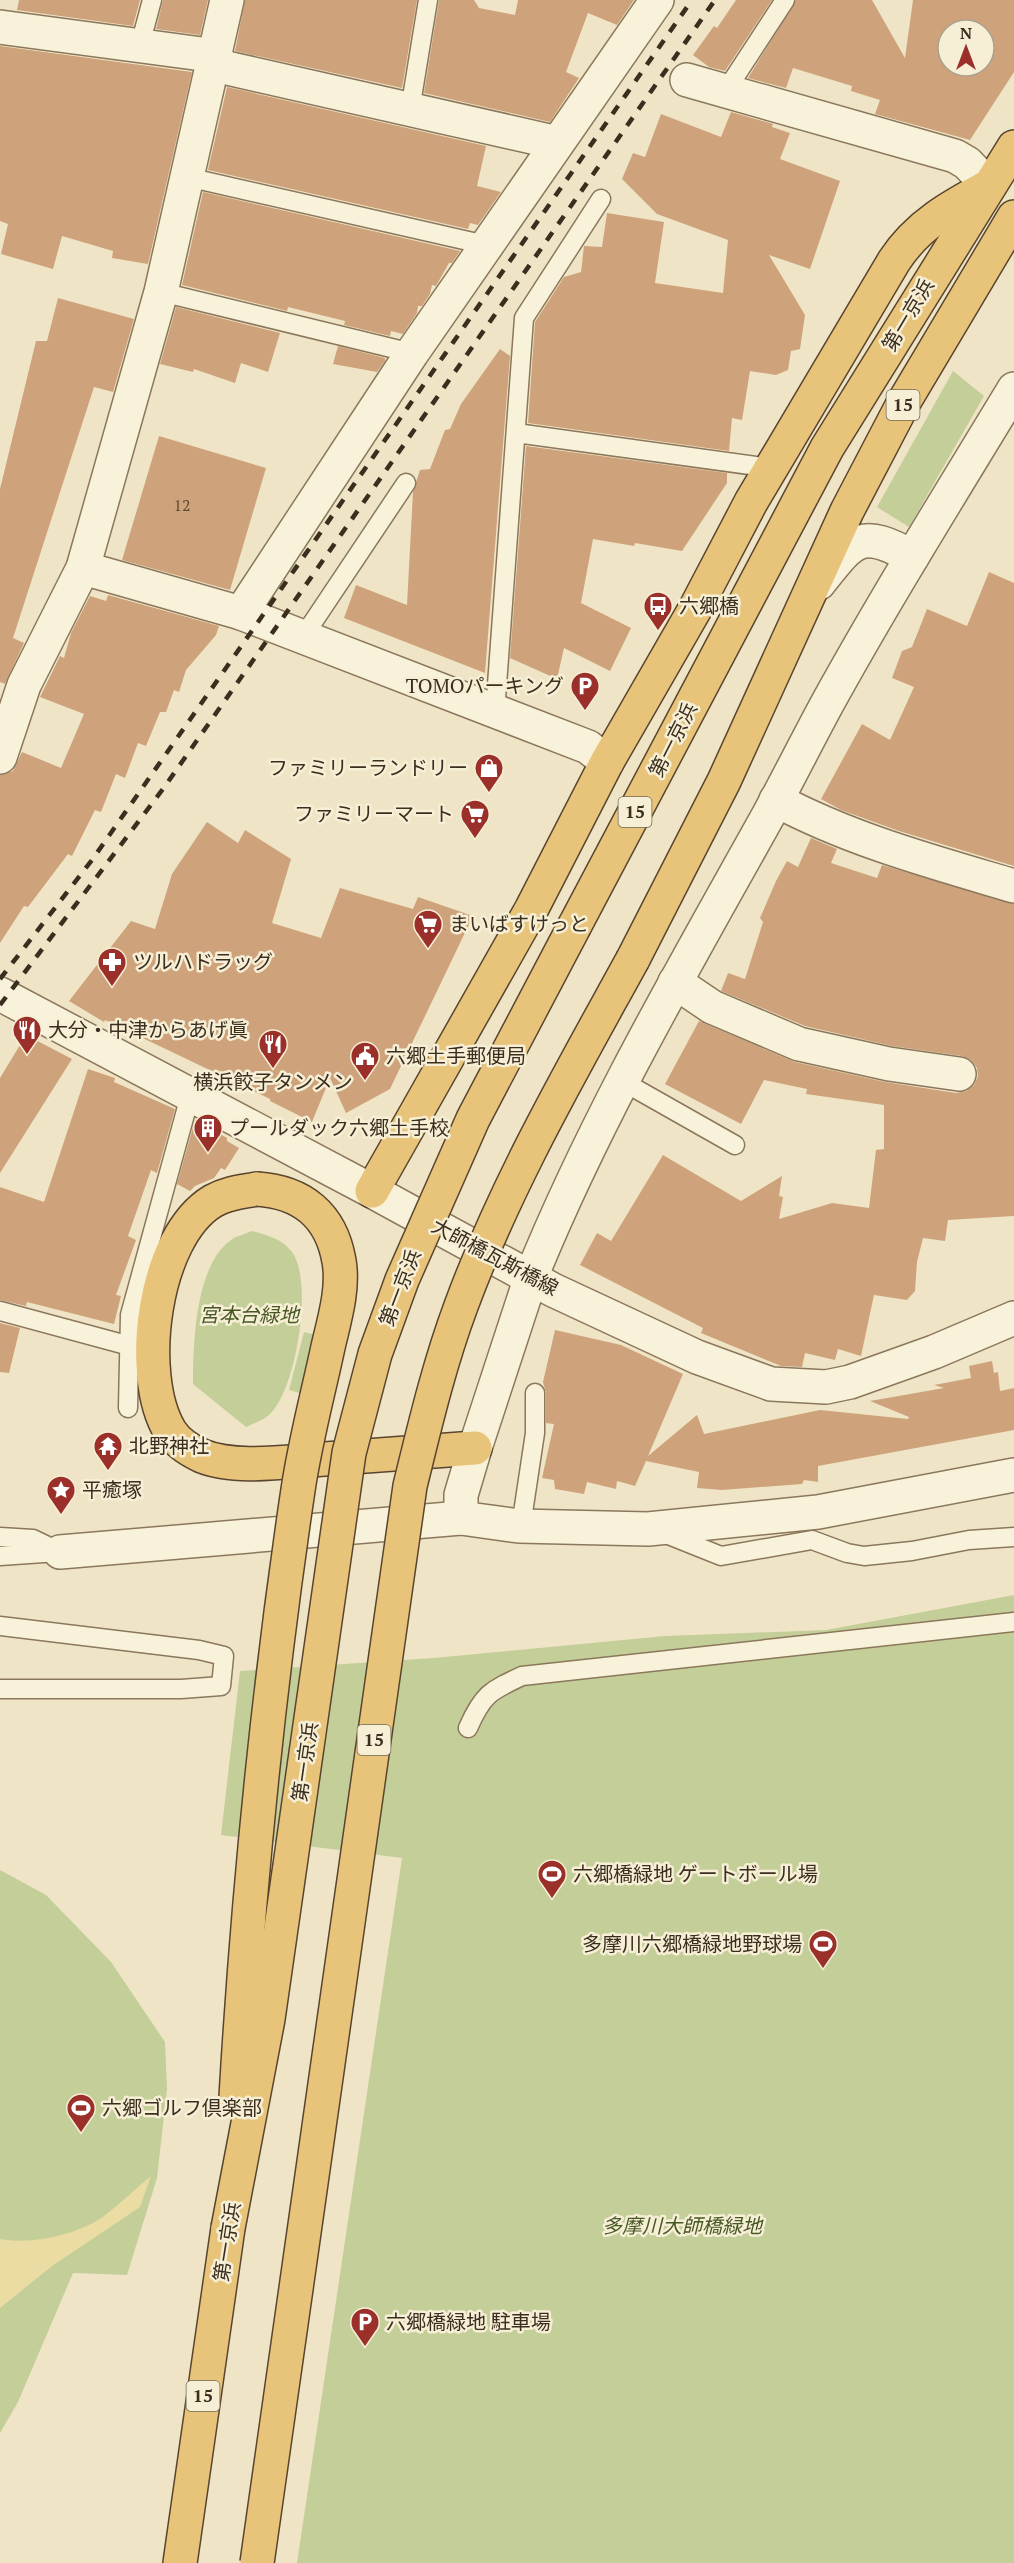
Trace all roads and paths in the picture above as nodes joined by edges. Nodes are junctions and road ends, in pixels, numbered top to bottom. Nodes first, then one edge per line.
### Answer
1 (152, 0) edge
2 (227, 0) edge
3 (428, 0) edge
4 (657, 0) edge
5 (784, 0) edge
6 (0, 27) edge
7 (140, 45) junction
8 (214, 61) junction
9 (687, 80) dead end
10 (725, 92) junction
11 (410, 110) junction
12 (555, 146) junction
13 (1014, 147) edge
14 (187, 177) junction
15 (989, 186) junction
16 (601, 199) dead end
17 (1013, 224) edge
18 (486, 245) junction
19 (161, 292) junction
20 (411, 353) junction
21 (1014, 389) edge
22 (516, 433) junction
23 (771, 468) junction
24 (406, 483) dead end
25 (912, 557) junction
26 (83, 568) junction
27 (809, 595) junction
28 (241, 613) junction
29 (303, 637) junction
30 (495, 712) junction
31 (0, 757) edge
32 (607, 762) junction
33 (776, 800) junction
34 (1014, 886) edge
35 (675, 982) junction
36 (0, 994) edge
37 (959, 1074) dead end
38 (621, 1081) junction
39 (190, 1096) junction
40 (735, 1145) dead end
41 (372, 1191) junction
42 (531, 1277) junction
43 (0, 1311) edge
44 (1014, 1318) edge
45 (130, 1346) junction
46 (535, 1393) dead end
47 (128, 1408) dead end
48 (475, 1448) junction
49 (1014, 1475) edge
50 (462, 1518) junction
51 (521, 1526) junction
52 (648, 1529) junction
53 (0, 1537) edge
54 (1014, 1537) edge
55 (60, 1552) junction
56 (0, 1556) edge
57 (1014, 1622) edge
58 (0, 1626) edge
59 (0, 1689) edge
60 (468, 1728) dead end
61 (228, 2228) junction
62 (180, 2563) edge
63 (257, 2563) edge

1 - 7 lane
2 - 8 street
3 - 11 lane
4 - 12 street
5 - 10 lane
6 - 7 street
7 - 8 street
8 - 11 street
8 - 14 street
9 - 10 street
10 - 15 street
11 - 12 street
12 - 18 street
13 - 15 highway, 第一京浜 / 15
14 - 18 lane
14 - 19 street
15 - 17 street
15 - 23 highway
15 - 61 highway, 第一京浜 / 15, bridge
16 - 22 lane
17 - 27 highway, 第一京浜 / 15
18 - 20 street
19 - 20 lane
19 - 26 street
20 - 28 street
21 - 25 street
22 - 23 lane
22 - 30 lane
23 - 32 highway
24 - 29 lane
25 - 27 street
25 - 33 street
26 - 28 street
26 - 31 street
27 - 63 highway, 第一京浜 / 15, bridge
28 - 29 street
29 - 30 street
30 - 32 street
32 - 41 highway
33 - 34 street
33 - 35 street
35 - 37 street
35 - 38 street
36 - 39 street, 大師橋瓦斯橋線
38 - 40 lane
38 - 42 street
39 - 41 street, 大師橋瓦斯橋線
39 - 45 lane
41 - 42 street, 大師橋瓦斯橋線
42 - 44 street, 大師橋瓦斯橋線
42 - 48 street
43 - 45 lane
45 - 47 lane
46 - 51 lane
48 - 50 street
48 - 61 highway, bridge
49 - 52 street
50 - 51 street
50 - 55 street
51 - 52 street
52 - 54 lane
53 - 55 lane
55 - 56 lane
57 - 60 lane
58 - 59 lane
61 - 62 highway, 第一京浜 / 15

